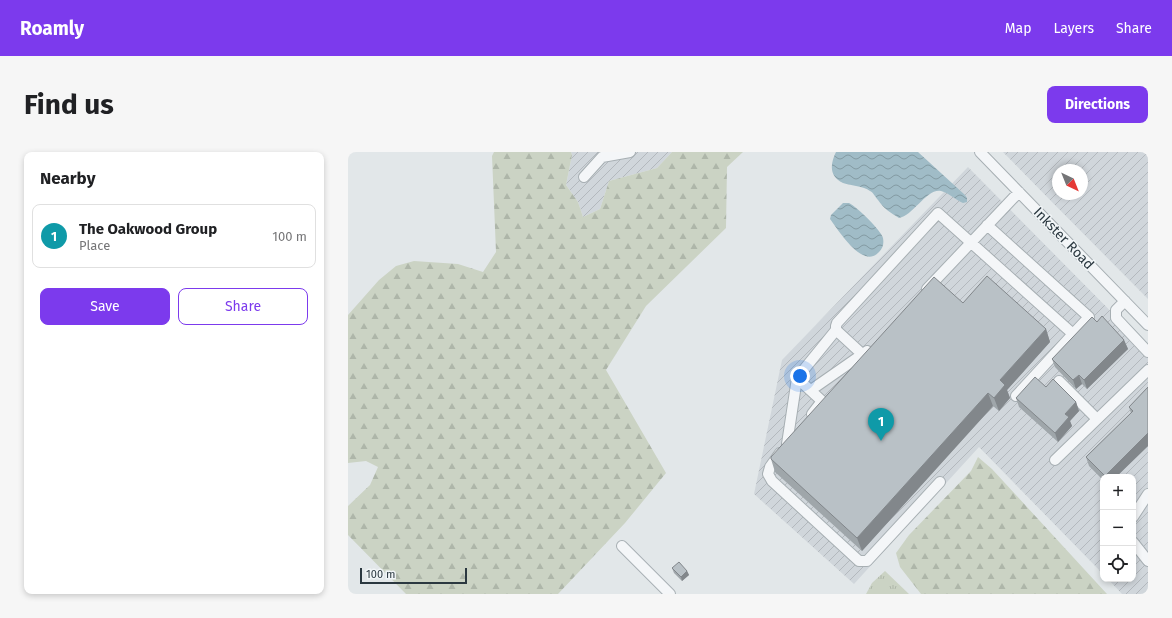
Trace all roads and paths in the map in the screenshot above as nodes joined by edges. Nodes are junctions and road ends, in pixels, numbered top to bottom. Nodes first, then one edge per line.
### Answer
1 (630, 152) edge
2 (981, 152) edge
3 (600, 154) edge
4 (584, 177) dead end
5 (1019, 192) junction
6 (987, 225) junction
7 (971, 242) junction
8 (920, 296) edge
9 (1125, 301) junction
10 (1148, 325) edge
11 (836, 330) junction
12 (1073, 334) junction
13 (877, 344) edge
14 (1148, 352) edge
15 (862, 354) junction
16 (1148, 370) edge
17 (797, 378) junction
18 (1059, 381) dead end
19 (811, 390) junction
20 (1016, 396) edge
21 (1097, 419) junction
22 (787, 444) junction
23 (1055, 460) dead end
24 (940, 482) dead end
25 (1148, 494) edge
26 (1136, 512) edge
27 (622, 546) dead end
28 (1136, 546) edge
29 (1148, 561) edge
30 (670, 594) edge

1 - 3 street
2 - 5 street, Inkster Road
3 - 4 street
5 - 6 street
5 - 9 street, Inkster Road
6 - 7 street
6 - 12 street
7 - 8 street
7 - 11 street
7 - 12 street
9 - 10 street, Inkster Road
9 - 14 street
11 - 15 street
11 - 17 street
12 - 20 street
13 - 15 street
15 - 19 street
16 - 21 street
17 - 19 street
17 - 22 street
18 - 21 street
19 - 22 street
21 - 23 street
22 - 24 street
25 - 26 street
27 - 30 street
28 - 29 street

